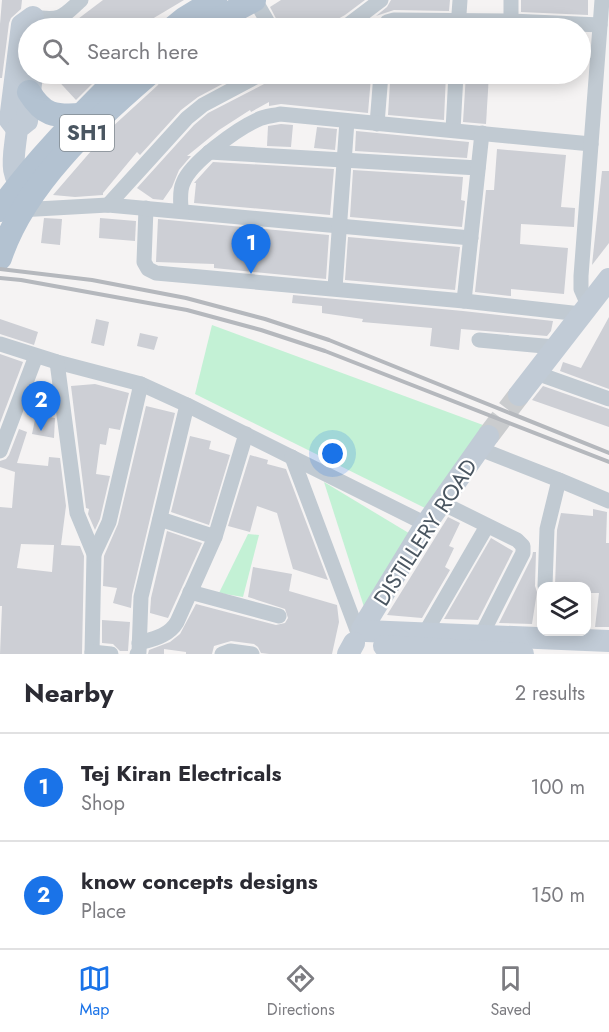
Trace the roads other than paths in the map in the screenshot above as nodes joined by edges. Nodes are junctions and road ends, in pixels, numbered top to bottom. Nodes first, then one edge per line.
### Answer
1 (81, 0) edge
2 (215, 0) edge
3 (254, 0) edge
4 (381, 0) edge
5 (460, 0) edge
6 (511, 0) edge
7 (602, 0) edge
8 (56, 18) edge
9 (186, 18) edge
10 (221, 18) edge
11 (265, 18) edge
12 (357, 18) edge
13 (459, 18) edge
14 (511, 18) edge
15 (591, 25) edge
16 (600, 25) junction
17 (18, 57) edge
18 (31, 84) edge
19 (31, 84) edge
20 (112, 84) edge
21 (137, 84) edge
22 (242, 84) edge
23 (380, 84) edge
24 (455, 84) edge
25 (81, 115) junction
26 (347, 121) junction
27 (377, 124) junction
28 (17, 129) junction
29 (453, 130) junction
30 (482, 133) junction
31 (591, 144) junction
32 (209, 152) junction
33 (344, 159) junction
34 (478, 168) junction
35 (14, 203) edge
36 (108, 205) junction
37 (146, 208) junction
38 (181, 212) junction
39 (340, 226) junction
40 (471, 238) junction
41 (0, 258) edge
42 (609, 279) edge
43 (335, 288) junction
44 (464, 300) junction
45 (584, 309) junction
46 (479, 340) dead end
47 (0, 344) edge
48 (555, 347) junction
49 (36, 356) junction
50 (57, 362) junction
51 (536, 373) junction
52 (141, 384) junction
53 (519, 395) tunnel mouth
54 (609, 399) edge
55 (187, 405) junction
56 (246, 434) junction
57 (484, 443) joint
58 (0, 451) edge
59 (292, 457) junction
60 (559, 480) junction
61 (609, 501) edge
62 (442, 503) junction
63 (160, 519) junction
64 (426, 524) junction
65 (487, 526) junction
66 (215, 537) junction
67 (94, 554) junction
68 (545, 582) edge
69 (190, 592) junction
70 (279, 616) dead end
71 (538, 636) edge
72 (556, 636) edge
73 (358, 639) edge
74 (425, 641) junction
75 (609, 641) edge
76 (472, 646) edge
77 (138, 648) edge
78 (92, 653) edge
79 (111, 654) edge
80 (222, 654) edge
81 (252, 654) edge
82 (524, 654) edge

1 - 8 street
2 - 9 main road
3 - 10 main road
3 - 11 street
4 - 12 street
5 - 13 street
6 - 14 street
7 - 16 street
15 - 16 street
16 - 31 street
17 - 28 street
18 - 28 street
19 - 25 main road
20 - 25 main road, SH1
21 - 35 main road, SH1
22 - 36 street
23 - 27 street
24 - 29 street
25 - 35 main road, SH1
26 - 27 street
26 - 32 street
26 - 33 street
27 - 29 street
28 - 35 street
29 - 30 street
30 - 31 street
30 - 34 street
31 - 45 street
32 - 33 street
32 - 38 street
33 - 34 street
33 - 39 street
34 - 40 street
35 - 36 street
35 - 41 main road, SH1
36 - 37 street
37 - 38 street
37 - 43 street
38 - 39 street
39 - 40 street
39 - 43 street
40 - 44 street
42 - 45 street
43 - 44 street
44 - 45 street
45 - 48 street
46 - 48 street
47 - 49 street
48 - 51 street
49 - 50 street
49 - 58 street
50 - 52 street
50 - 67 street
51 - 53 street
51 - 54 street
52 - 55 street
52 - 67 street
55 - 56 street
55 - 63 street
56 - 59 street
56 - 66 street
57 - 60 street
57 - 62 street, DISTILLERY ROAD
59 - 64 street
59 - 73 street
60 - 61 street
60 - 68 street
62 - 64 street, DISTILLERY ROAD
62 - 65 street
63 - 66 street
63 - 77 street
64 - 73 street, DISTILLERY ROAD
65 - 74 street
65 - 76 street
66 - 69 street
67 - 78 street
69 - 70 street
69 - 77 street
71 - 76 street
72 - 75 street
73 - 74 street
74 - 76 street
76 - 82 street
78 - 79 street
80 - 81 street

